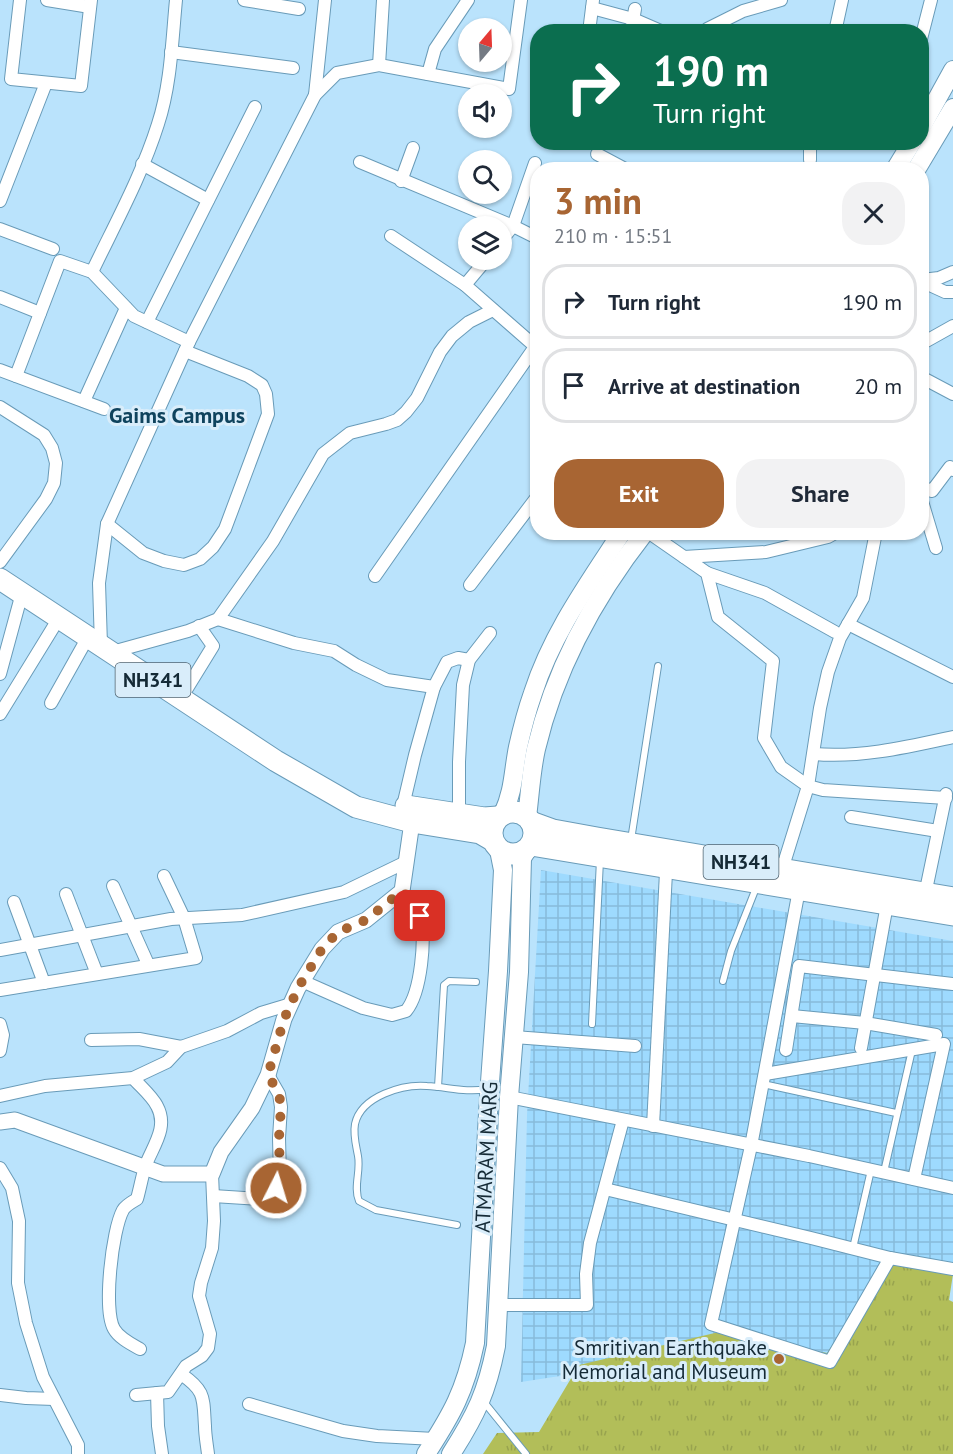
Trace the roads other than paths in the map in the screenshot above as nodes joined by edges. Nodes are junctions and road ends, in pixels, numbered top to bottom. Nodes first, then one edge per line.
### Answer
1 (20, 0) edge
2 (47, 0) edge
3 (176, 0) edge
4 (244, 0) edge
5 (325, 0) edge
6 (383, 0) edge
7 (468, 0) edge
8 (521, 0) edge
9 (781, 0) edge
10 (842, 0) edge
11 (931, 0) edge
12 (90, 4) edge
13 (593, 4) edge
14 (298, 9) dead end
15 (633, 20) edge
16 (590, 24) edge
17 (717, 24) edge
18 (837, 24) edge
19 (925, 24) edge
20 (171, 52) junction
21 (379, 65) junction
22 (292, 68) dead end
23 (953, 70) edge
24 (428, 74) junction
25 (46, 83) junction
26 (315, 95) junction
27 (255, 106) dead end
28 (929, 114) edge
29 (950, 119) edge
30 (413, 148) dead end
31 (810, 150) edge
32 (597, 154) dead end
33 (810, 160) dead end
34 (360, 162) dead end
35 (612, 162) edge
36 (921, 162) edge
37 (142, 164) junction
38 (530, 177) edge
39 (401, 181) junction
40 (208, 200) junction
41 (0, 201) edge
42 (513, 226) junction
43 (0, 229) edge
44 (530, 234) edge
45 (391, 236) dead end
46 (53, 249) dead end
47 (478, 270) edge
48 (92, 272) junction
49 (953, 272) edge
50 (929, 280) edge
51 (465, 285) junction
52 (929, 285) edge
53 (953, 292) edge
54 (0, 297) edge
55 (126, 308) junction
56 (493, 310) junction
57 (40, 313) junction
58 (147, 322) junction
59 (953, 326) edge
60 (929, 340) edge
61 (530, 341) edge
62 (187, 346) junction
63 (530, 355) edge
64 (0, 370) edge
65 (16, 376) junction
66 (929, 381) edge
67 (953, 394) edge
68 (84, 401) junction
69 (0, 407) edge
70 (104, 409) dead end
71 (953, 470) edge
72 (929, 490) edge
73 (530, 506) edge
74 (107, 524) junction
75 (929, 525) edge
76 (617, 540) edge
77 (640, 540) edge
78 (658, 540) edge
79 (816, 540) edge
80 (874, 540) edge
81 (936, 548) dead end
82 (684, 557) junction
83 (0, 562) edge
84 (707, 573) junction
85 (375, 576) dead end
86 (0, 579) edge
87 (470, 585) dead end
88 (21, 593) junction
89 (59, 618) junction
90 (218, 619) junction
91 (848, 624) junction
92 (199, 626) junction
93 (835, 632) dead end
94 (490, 633) dead end
95 (100, 645) junction
96 (469, 660) junction
97 (658, 666) dead end
98 (0, 674) edge
99 (953, 677) edge
100 (434, 687) junction
101 (181, 698) junction
102 (51, 703) dead end
103 (0, 714) edge
104 (953, 737) edge
105 (814, 754) junction
106 (307, 779) junction
107 (807, 786) junction
108 (403, 806) junction
109 (459, 814) junction
110 (501, 815) junction
111 (851, 817) dead end
112 (529, 819) junction
113 (411, 829) dead end
114 (939, 831) junction
115 (630, 844) junction
116 (496, 845) junction
117 (529, 847) junction
118 (600, 856) junction
119 (785, 860) dead end
120 (406, 862) junction
121 (666, 872) dead end
122 (164, 876) dead end
123 (927, 885) dead end
124 (113, 886) dead end
125 (756, 888) dead end
126 (402, 891) junction
127 (66, 894) dead end
128 (798, 895) dead end
129 (953, 898) edge
130 (14, 902) dead end
131 (886, 910) dead end
132 (953, 915) edge
133 (184, 918) junction
134 (130, 926) junction
135 (81, 935) junction
136 (32, 945) junction
137 (0, 950) edge
138 (148, 964) junction
139 (97, 974) junction
140 (874, 974) junction
141 (302, 981) junction
142 (723, 981) dead end
143 (476, 982) dead end
144 (45, 983) junction
145 (953, 984) edge
146 (0, 990) edge
147 (291, 1004) junction
148 (792, 1016) junction
149 (865, 1023) junction
150 (592, 1024) dead end
151 (1, 1031) edge
152 (936, 1035) dead end
153 (514, 1037) junction
154 (91, 1040) dead end
155 (635, 1046) dead end
156 (181, 1047) junction
157 (861, 1048) dead end
158 (912, 1049) junction
159 (786, 1050) dead end
160 (0, 1051) edge
161 (940, 1060) junction
162 (953, 1064) edge
163 (268, 1075) junction
164 (133, 1078) junction
165 (764, 1079) junction
166 (438, 1087) junction
167 (489, 1088) junction
168 (0, 1096) edge
169 (509, 1097) junction
170 (896, 1113) junction
171 (624, 1120) junction
172 (0, 1122) edge
173 (653, 1126) junction
174 (751, 1146) junction
175 (145, 1167) junction
176 (0, 1168) edge
177 (871, 1170) junction
178 (884, 1173) junction
179 (212, 1174) junction
180 (914, 1179) junction
181 (953, 1188) edge
182 (605, 1189) junction
183 (213, 1196) junction
184 (734, 1219) junction
185 (456, 1225) dead end
186 (853, 1249) junction
187 (890, 1258) junction
188 (953, 1269) edge
189 (499, 1305) junction
190 (140, 1349) dead end
191 (181, 1374) junction
192 (157, 1393) junction
193 (0, 1395) edge
194 (136, 1395) dead end
195 (54, 1399) junction
196 (482, 1399) junction
197 (249, 1404) dead end
198 (430, 1447) edge
199 (78, 1454) edge
200 (162, 1454) edge
201 (208, 1454) edge
202 (451, 1454) edge
203 (526, 1454) edge

1 - 25 street
2 - 12 street
3 - 20 street
4 - 14 street
5 - 26 street
6 - 21 street
7 - 24 street
8 - 24 street
9 - 17 street
10 - 18 street
11 - 19 street
12 - 25 street
13 - 15 street
13 - 16 street
20 - 22 street
20 - 37 street
21 - 24 street
21 - 26 street
23 - 28 main road
25 - 41 street
26 - 62 street
27 - 40 street
29 - 36 main road
30 - 39 street
31 - 33 street
32 - 35 street
34 - 39 street
37 - 40 street
37 - 48 street
38 - 42 street
39 - 42 street
40 - 58 street
42 - 44 street
43 - 46 street
45 - 51 street
47 - 51 street
48 - 55 street
48 - 57 street
49 - 50 street
51 - 56 street
52 - 53 street
54 - 57 street
55 - 58 street
55 - 68 street
56 - 61 street
56 - 90 street
57 - 65 street
58 - 62 street
59 - 60 street
62 - 74 street
62 - 74 street
63 - 85 street
64 - 65 street
65 - 68 street
66 - 67 street
68 - 70 street
69 - 83 street
71 - 72 street
73 - 87 street
74 - 95 street
75 - 81 street
76 - 110 main road
77 - 112 main road
78 - 82 street
79 - 82 street
80 - 91 street
82 - 84 street
84 - 93 street
84 - 107 street
86 - 88 highway, NH341
88 - 89 highway, NH341
88 - 98 street
89 - 95 highway, NH341
89 - 103 street
90 - 92 street
90 - 100 street
91 - 99 street
91 - 105 street
92 - 95 street
92 - 101 street
94 - 96 street
95 - 101 highway, NH341
95 - 102 street
96 - 100 street
96 - 109 street
97 - 115 lane
100 - 108 street
101 - 106 highway, NH341
104 - 105 street
105 - 107 street
106 - 108 highway, NH341
106 - 116 highway, NH341
107 - 114 street
107 - 119 street
108 - 109 highway, NH341
109 - 110 highway, NH341
110 - 112 highway, NH341
110 - 116 highway
111 - 114 street
112 - 115 highway, NH341
112 - 117 highway
113 - 120 street
114 - 123 street
115 - 129 highway, NH341
116 - 117 highway, NH341
116 - 167 main road, ATMARAM MARG
117 - 118 highway, NH341
117 - 153 main road, ATMARAM MARG
118 - 132 highway, NH341
118 - 150 lane
120 - 126 street
120 - 133 street
121 - 173 street
122 - 133 street
124 - 134 street
125 - 142 lane
126 - 141 street
126 - 141 street
127 - 135 street
128 - 165 street
130 - 136 street
131 - 140 street
133 - 134 street
133 - 138 street
134 - 135 street
134 - 138 street
135 - 136 street
135 - 139 street
136 - 137 street
136 - 144 street
138 - 139 street
139 - 144 street
140 - 145 street
140 - 148 street
140 - 149 street
141 - 147 street
143 - 166 lane
144 - 146 street
147 - 156 street
147 - 163 street
148 - 149 street
148 - 159 street
149 - 152 street
149 - 157 street
151 - 160 street
153 - 155 street
153 - 169 main road, ATMARAM MARG
154 - 156 street
156 - 164 street
158 - 161 street
158 - 165 street
158 - 170 lane
161 - 162 street
161 - 180 street
163 - 179 street
163 - 183 street
164 - 168 street
164 - 175 street
165 - 170 lane
165 - 174 street
166 - 167 lane
166 - 185 lane
167 - 198 main road, ATMARAM MARG
169 - 171 street
169 - 189 main road, ATMARAM MARG
170 - 178 lane
171 - 173 street
171 - 182 street
172 - 175 street
173 - 174 street
174 - 177 street
174 - 184 street
175 - 179 street
175 - 190 street
176 - 195 street
177 - 178 street
177 - 186 lane
178 - 180 street
179 - 183 street
180 - 181 street
182 - 184 street
182 - 189 street
183 - 191 street
184 - 186 street
184 - 187 street
186 - 187 street
187 - 188 street
189 - 196 main road, ATMARAM MARG
191 - 192 street
191 - 201 street
192 - 194 street
192 - 200 street
193 - 195 street
195 - 199 street
196 - 202 main road, ATMARAM MARG
196 - 203 lane
197 - 198 street

